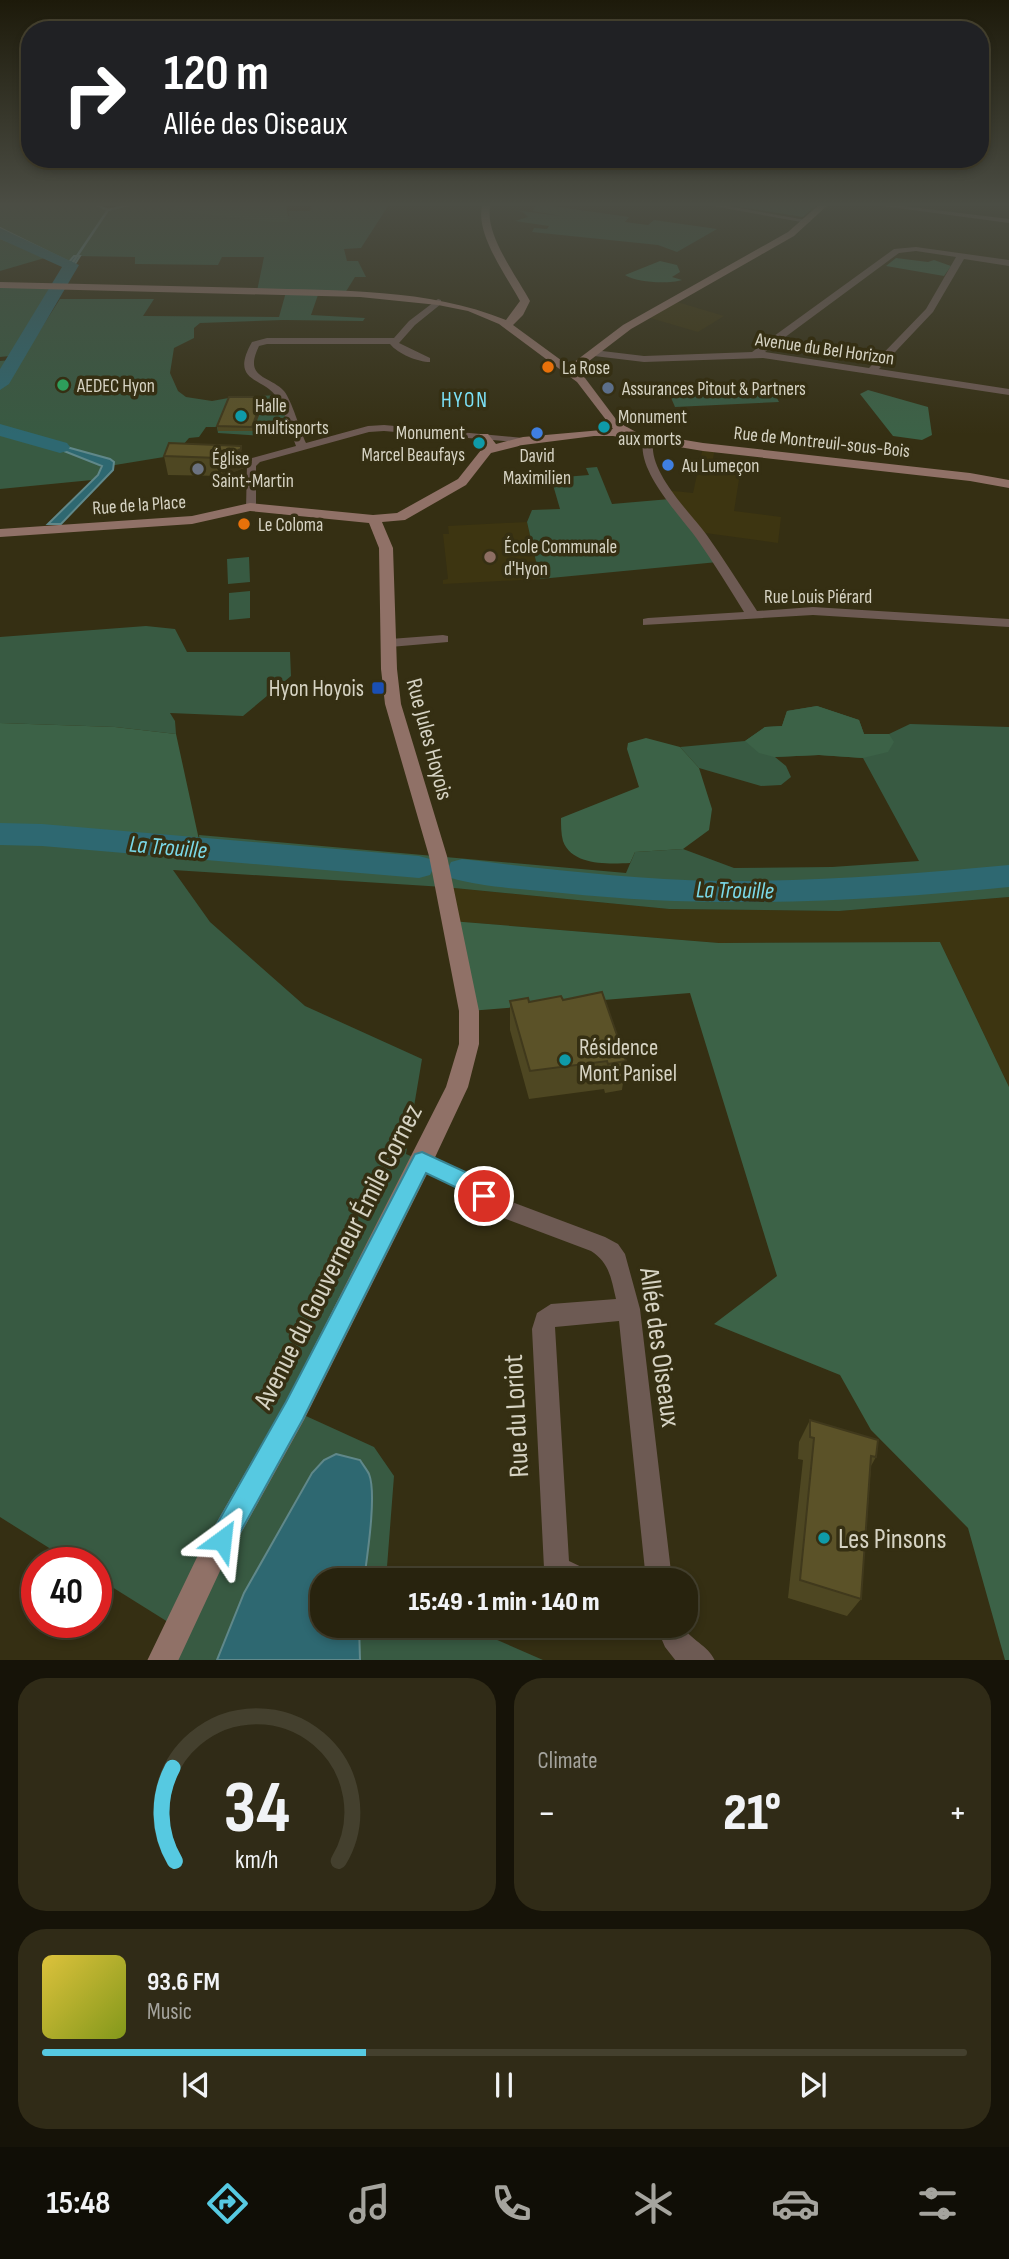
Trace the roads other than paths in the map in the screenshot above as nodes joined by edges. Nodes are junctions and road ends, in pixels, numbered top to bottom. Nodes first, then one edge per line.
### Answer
1 (514, 280) edge
2 (709, 280) edge
3 (857, 280) edge
4 (947, 280) edge
5 (0, 285) edge
6 (438, 302) junction
7 (508, 325) junction
8 (393, 342) junction
9 (594, 353) junction
10 (755, 355) junction
11 (427, 361) dead end
12 (568, 370) junction
13 (871, 372) junction
14 (1009, 392) edge
15 (599, 405) junction
16 (593, 427) junction
17 (615, 428) junction
18 (649, 438) junction
19 (487, 444) junction
20 (302, 447) junction
21 (1009, 484) edge
22 (250, 508) junction
23 (400, 517) junction
24 (373, 519) junction
25 (0, 533) edge
26 (386, 548) junction
27 (752, 615) junction
28 (649, 622) dead end
29 (1009, 623) edge
30 (443, 639) dead end
31 (390, 643) junction
32 (438, 856) joint
33 (422, 1161) junction
34 (629, 1309) junction
35 (557, 1568) edge
36 (658, 1568) edge
37 (674, 1638) edge
38 (162, 1660) edge
39 (700, 1660) edge

1 - 7 street
2 - 9 street
3 - 10 street
4 - 13 street
5 - 6 street
6 - 7 street
6 - 8 street
7 - 12 street
8 - 11 street
8 - 20 street
9 - 10 street, Avenue du Bel Horizon
9 - 12 street
10 - 13 street, Avenue du Bel Horizon
12 - 15 street
13 - 14 street, Avenue du Bel Horizon
15 - 16 street
15 - 17 street
16 - 17 street, Rue de Montreuil-sous-Bois
16 - 19 street, Rue de Montreuil-sous-Bois
17 - 18 street, Rue de Montreuil-sous-Bois
18 - 21 street, Rue de Montreuil-sous-Bois
18 - 27 street, Rue Louis Piérard
19 - 20 street
19 - 23 street, Rue de la Place
20 - 22 street
22 - 24 street, Rue de la Place
22 - 25 street, Rue de la Place
23 - 24 street, Rue de la Place
23 - 26 street, Rue Jules Hoyois
24 - 26 street, Rue Jules Hoyois
26 - 31 street, Rue Jules Hoyois
27 - 28 street
27 - 29 street, Rue Louis Piérard
30 - 31 street
31 - 32 street, Rue Jules Hoyois
32 - 33 street, Avenue du Gouverneur Émile Cornez
33 - 34 street, Allée des Oiseaux
33 - 38 street, Avenue du Gouverneur Émile Cornez
34 - 35 street, Rue du Loriot
34 - 36 street, Allée des Oiseaux
37 - 39 street

